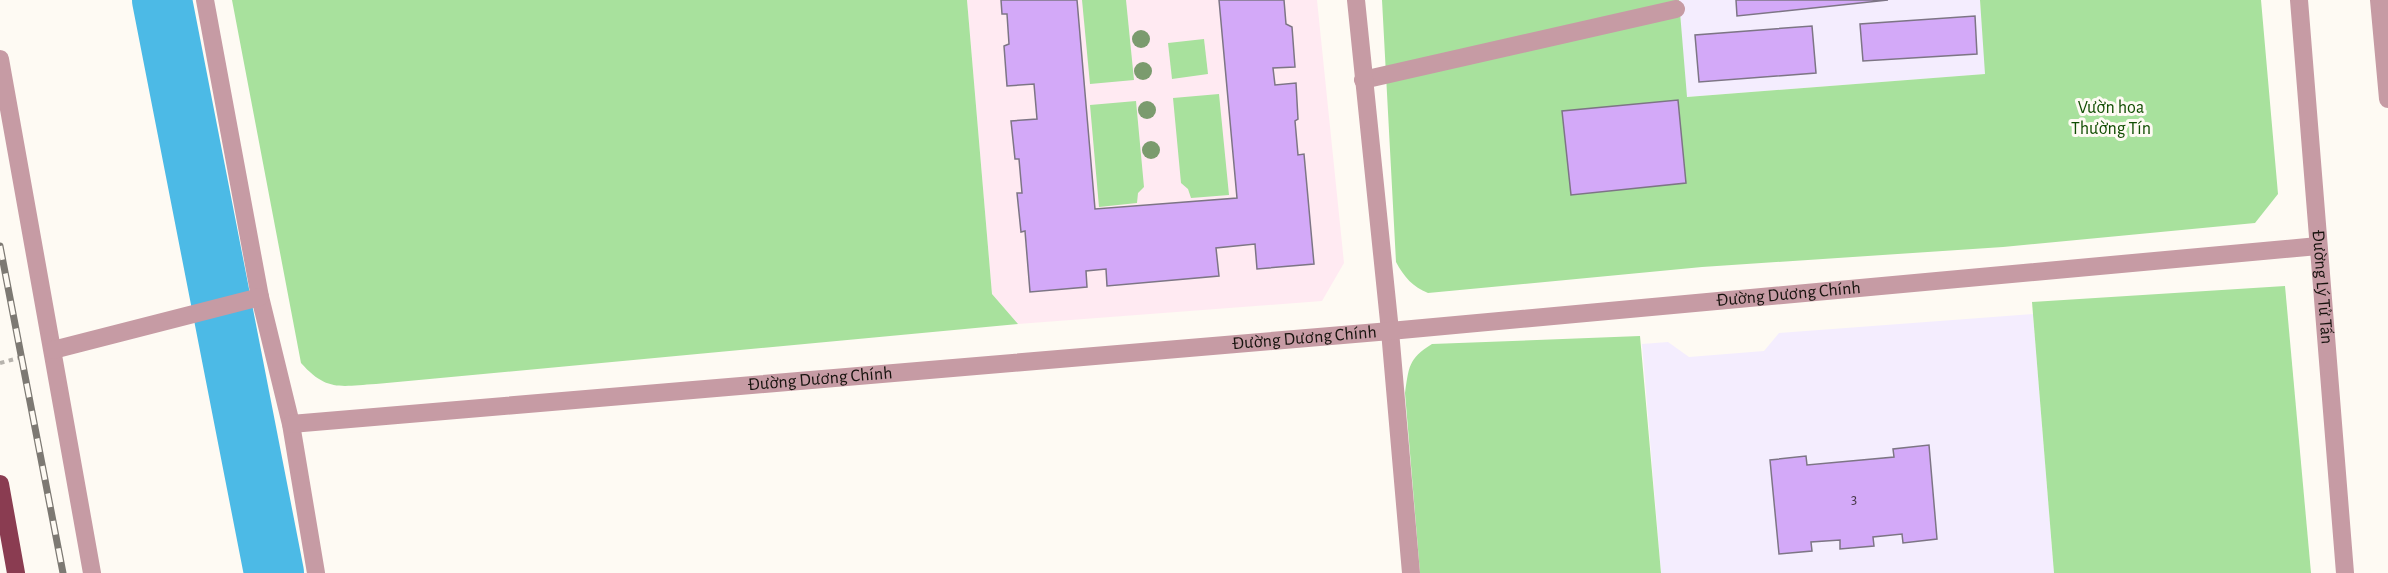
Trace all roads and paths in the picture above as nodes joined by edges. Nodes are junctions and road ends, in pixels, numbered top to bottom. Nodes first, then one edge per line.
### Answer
1 (205, 0) edge
2 (1356, 0) edge
3 (2299, 0) edge
4 (2379, 0) edge
5 (1676, 9) dead end
6 (0, 58) edge
7 (1363, 80) junction
8 (2388, 99) edge
9 (2319, 246) junction
10 (253, 298) junction
11 (1390, 331) junction
12 (53, 350) junction
13 (291, 424) junction
14 (0, 484) edge
15 (16, 573) edge
16 (92, 573) edge
17 (316, 573) edge
18 (1411, 573) edge
19 (2344, 573) edge

1 - 10 street
2 - 7 street
3 - 9 street, Đường Lý Tử Tấn
4 - 8 street
5 - 7 street
6 - 12 street
7 - 11 street
9 - 11 street, Đường Dương Chính
9 - 19 street, Đường Lý Tử Tấn
10 - 12 street
10 - 13 street
11 - 13 street, Đường Dương Chính
11 - 18 street
12 - 16 street
13 - 17 street
14 - 15 highway

